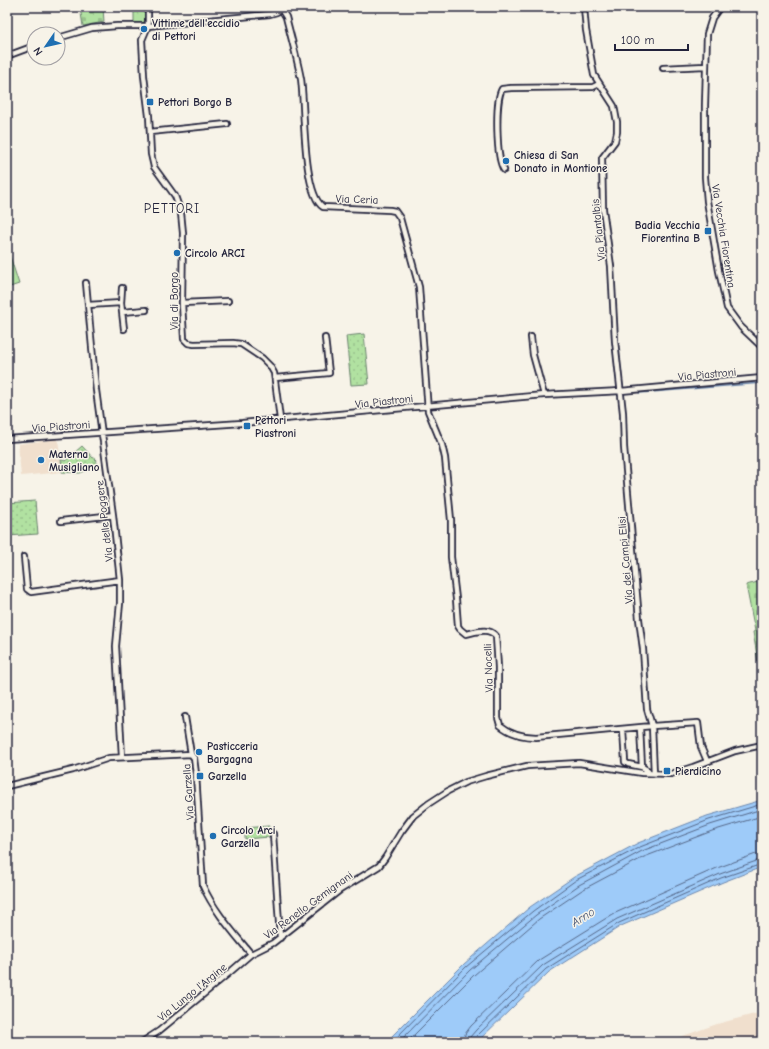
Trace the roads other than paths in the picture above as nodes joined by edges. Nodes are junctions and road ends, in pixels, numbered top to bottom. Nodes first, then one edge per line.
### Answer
1 (148, 7) edge
2 (584, 7) edge
3 (720, 7) edge
4 (281, 8) edge
5 (135, 26) junction
6 (148, 26) junction
7 (144, 35) junction
8 (66, 36) edge
9 (26, 49) edge
10 (7, 56) edge
11 (706, 66) junction
12 (663, 68) dead end
13 (599, 84) junction
14 (227, 124) dead end
15 (150, 132) junction
16 (504, 170) dead end
17 (86, 283) dead end
18 (122, 288) dead end
19 (228, 301) dead end
20 (121, 303) junction
21 (182, 303) junction
22 (88, 305) junction
23 (146, 310) dead end
24 (122, 312) junction
25 (124, 329) dead end
26 (531, 337) dead end
27 (326, 338) dead end
28 (762, 347) edge
29 (275, 378) junction
30 (762, 378) edge
31 (621, 391) junction
32 (544, 395) junction
33 (427, 406) junction
34 (280, 419) junction
35 (102, 433) junction
36 (7, 439) edge
37 (113, 515) junction
38 (61, 521) dead end
39 (24, 557) dead end
40 (120, 580) junction
41 (185, 718) dead end
42 (652, 726) junction
43 (640, 728) junction
44 (623, 730) junction
45 (762, 745) edge
46 (191, 754) junction
47 (122, 756) junction
48 (707, 762) junction
49 (642, 767) junction
50 (652, 774) junction
51 (7, 786) edge
52 (273, 834) dead end
53 (280, 938) junction
54 (251, 954) junction
55 (142, 1042) edge

1 - 6 street
2 - 13 street, Via Piantalbis
3 - 11 street, Via Vecchia Fiorentina
4 - 6 street
4 - 33 street, Via Ceria
5 - 6 street
5 - 7 street
5 - 8 street
6 - 7 street, Via di Borgo
7 - 15 street, Via di Borgo
9 - 10 street
11 - 12 street
11 - 28 street, Via Vecchia Fiorentina
13 - 16 street
13 - 31 street, Via Piantalbis
14 - 15 street
15 - 21 street, Via di Borgo
17 - 22 street, Via delle Poggere
18 - 20 street
19 - 21 street
20 - 22 street
20 - 24 street
21 - 29 street, Via di Borgo
22 - 35 street, Via delle Poggere
23 - 24 street
24 - 25 street
26 - 32 street
27 - 29 street
29 - 34 street, Via di Borgo
30 - 31 street, Via Piastroni
31 - 32 street, Via Piastroni
31 - 42 street, Via dei Campi Elisi
32 - 33 street, Via Piastroni
33 - 34 street, Via Piastroni
33 - 44 street, Via Nocelli
34 - 35 street, Via Piastroni
35 - 36 street, Via Piastroni
35 - 37 street, Via delle Poggere
37 - 38 street
37 - 40 street, Via delle Poggere
39 - 40 street
40 - 47 street, Via delle Poggere
41 - 46 street
42 - 43 street, Via Nocelli
42 - 48 street, Via Nocelli
42 - 50 street
43 - 44 street, Via Nocelli
43 - 49 street
44 - 49 street
45 - 48 street, Via Renello Gemignani
46 - 47 street, Via Garzella
46 - 54 street, Via Garzella
47 - 51 street, Via Garzella
48 - 50 street, Via Renello Gemignani
49 - 50 street
50 - 53 street, Via Renello Gemignani
52 - 53 street
53 - 54 street, Via Renello Gemignani
54 - 55 street, Via Lungo l'Argine

